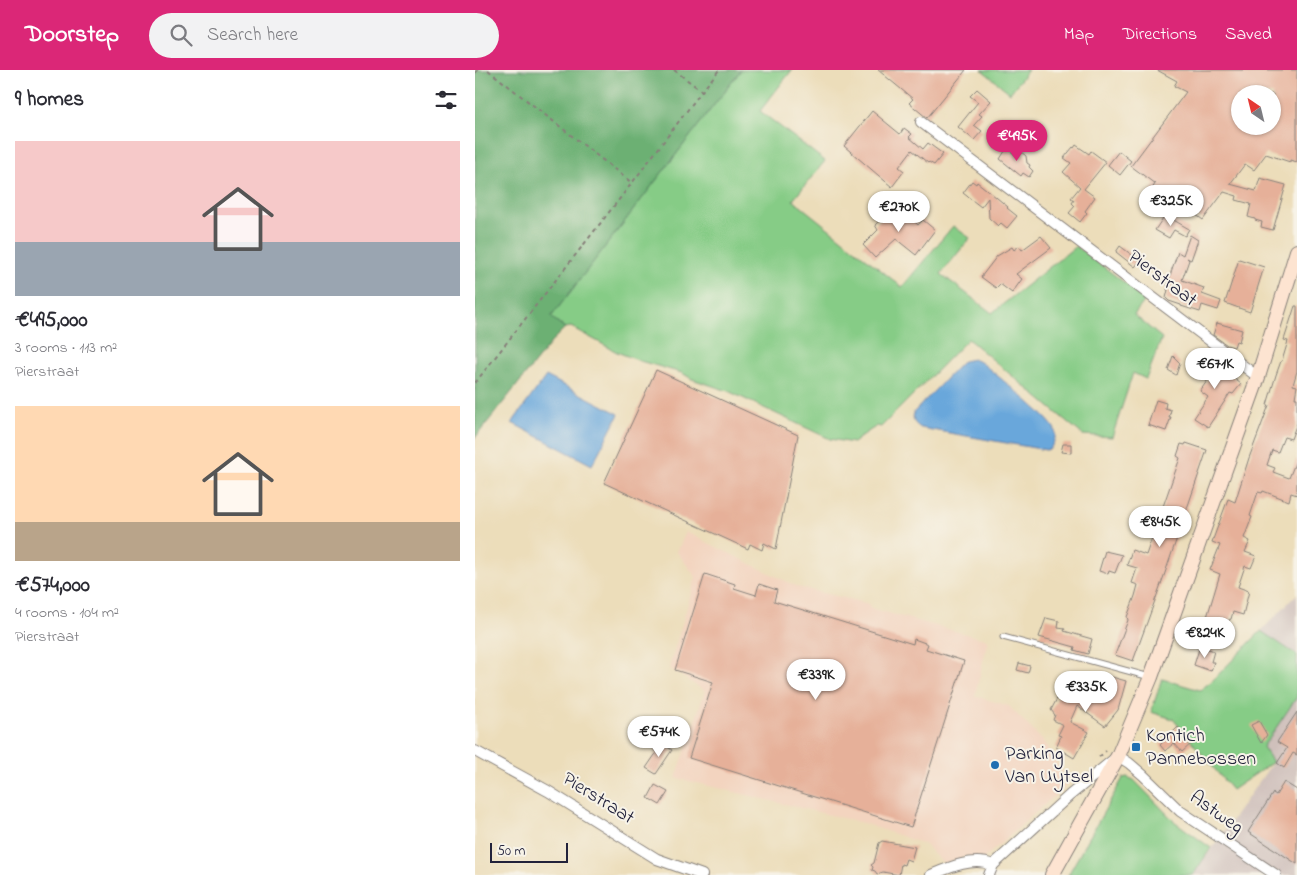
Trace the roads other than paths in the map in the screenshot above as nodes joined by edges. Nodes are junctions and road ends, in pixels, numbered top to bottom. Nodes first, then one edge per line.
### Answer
1 (921, 122) dead end
2 (1297, 251) edge
3 (1258, 378) junction
4 (1003, 637) dead end
5 (1151, 677) junction
6 (475, 751) edge
7 (1118, 756) junction
8 (993, 865) junction
9 (702, 875) edge
10 (931, 875) edge
11 (989, 875) edge
12 (1052, 875) edge
13 (1276, 875) edge

1 - 3 street, Pierstraat
2 - 3 street
3 - 5 street
4 - 5 lane
5 - 7 street
6 - 9 street, Pierstraat
7 - 8 street
7 - 12 street
7 - 13 street, Astweg
8 - 10 street
8 - 11 street

